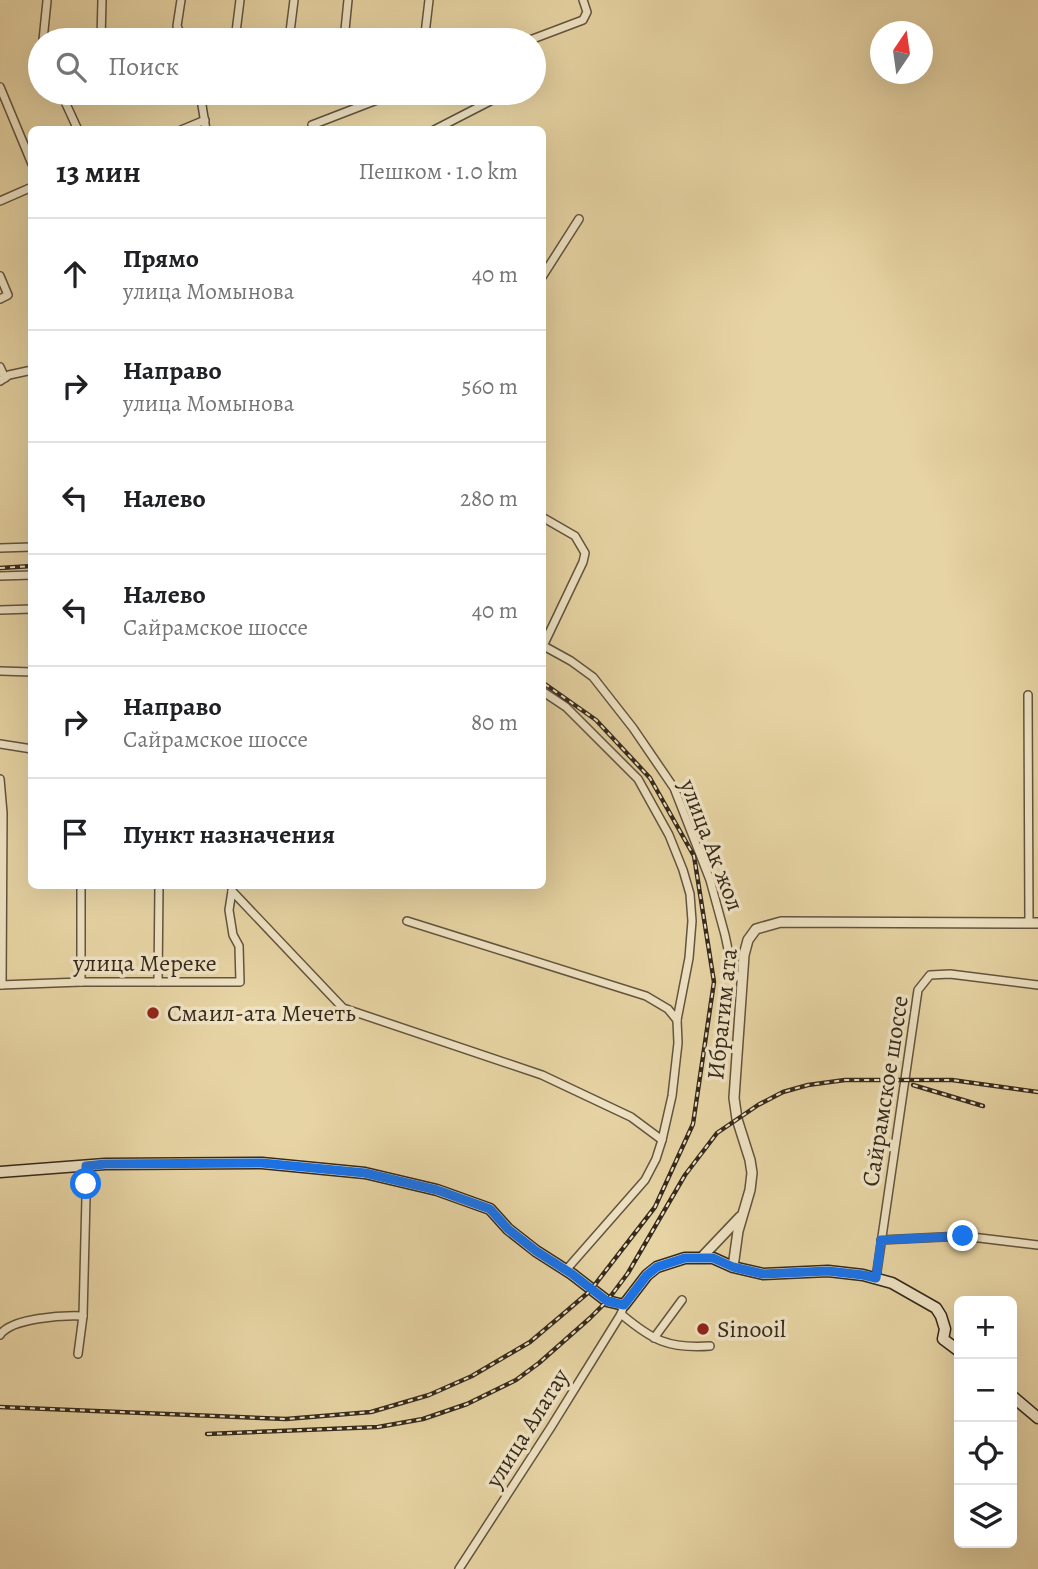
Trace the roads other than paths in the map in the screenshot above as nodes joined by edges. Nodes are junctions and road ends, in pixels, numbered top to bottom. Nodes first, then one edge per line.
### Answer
1 (102, 0) edge
2 (181, 0) edge
3 (240, 0) edge
4 (294, 0) edge
5 (348, 0) edge
6 (429, 0) edge
7 (583, 0) edge
8 (47, 1) edge
9 (44, 28) edge
10 (101, 28) edge
11 (178, 28) edge
12 (236, 28) edge
13 (290, 28) edge
14 (345, 28) edge
15 (426, 28) edge
16 (546, 34) edge
17 (0, 86) edge
18 (67, 105) edge
19 (202, 105) edge
20 (366, 105) edge
21 (482, 105) edge
22 (205, 120) junction
23 (76, 126) edge
24 (191, 126) edge
25 (206, 126) edge
26 (315, 126) edge
27 (441, 126) edge
28 (28, 154) edge
29 (28, 189) edge
30 (0, 201) edge
31 (579, 219) dead end
32 (546, 271) edge
33 (0, 276) edge
34 (0, 299) edge
35 (0, 367) edge
36 (28, 371) edge
37 (3, 379) edge
38 (546, 519) edge
39 (28, 547) edge
40 (0, 548) edge
41 (28, 575) edge
42 (0, 576) edge
43 (0, 610) edge
44 (28, 610) edge
45 (546, 640) edge
46 (546, 648) edge
47 (0, 671) edge
48 (28, 672) edge
49 (546, 694) edge
50 (1028, 695) dead end
51 (0, 744) edge
52 (28, 748) edge
53 (0, 779) edge
54 (80, 889) edge
55 (159, 889) edge
56 (407, 921) dead end
57 (1033, 923) edge
58 (741, 978) junction
59 (81, 982) junction
60 (158, 982) junction
61 (1, 985) edge
62 (1038, 985) edge
63 (677, 1020) junction
64 (662, 1140) junction
65 (86, 1166) junction
66 (0, 1172) edge
67 (86, 1184) tunnel mouth
68 (86, 1198) tunnel mouth
69 (741, 1216) junction
70 (881, 1240) junction
71 (1038, 1245) edge
72 (702, 1257) junction
73 (733, 1267) junction
74 (565, 1270) junction
75 (876, 1278) junction
76 (682, 1300) dead end
77 (622, 1310) junction
78 (82, 1315) junction
79 (0, 1335) edge
80 (654, 1338) junction
81 (710, 1346) dead end
82 (954, 1347) edge
83 (78, 1354) dead end
84 (1017, 1400) edge
85 (1038, 1418) edge
86 (459, 1569) edge

1 - 10 street
2 - 11 street
3 - 12 street
4 - 13 street
5 - 14 street
6 - 15 street
7 - 16 street
8 - 9 street
17 - 28 street
18 - 23 street
19 - 22 street
20 - 26 street
21 - 27 street
22 - 24 street
22 - 25 street
29 - 30 street
31 - 32 street
33 - 34 street
35 - 37 street
36 - 37 street
38 - 45 street
39 - 40 street
41 - 42 street
43 - 44 street
46 - 58 street, улица Ак жол
47 - 48 street
49 - 63 street
50 - 57 street
51 - 52 street
53 - 61 street
54 - 59 street
55 - 60 street
56 - 63 street
57 - 58 street, Ибрагим ата
58 - 69 street, Ибрагим ата
59 - 60 street, улица Мереке
59 - 61 street, улица Мереке
60 - 64 street, улица Мереке
62 - 70 street, Сайрамское шоссе
63 - 64 street
64 - 74 street
65 - 66 main road
65 - 67 street
65 - 74 main road
68 - 78 street
69 - 72 street
69 - 73 street, Ибрагим ата
70 - 71 street
70 - 75 street, Сайрамское шоссе
72 - 73 main road
72 - 77 main road
73 - 75 main road
74 - 77 main road
75 - 82 main road
76 - 80 street
77 - 80 street
77 - 86 street, улица Алатау
78 - 79 street
78 - 83 street
80 - 81 street
84 - 85 main road

